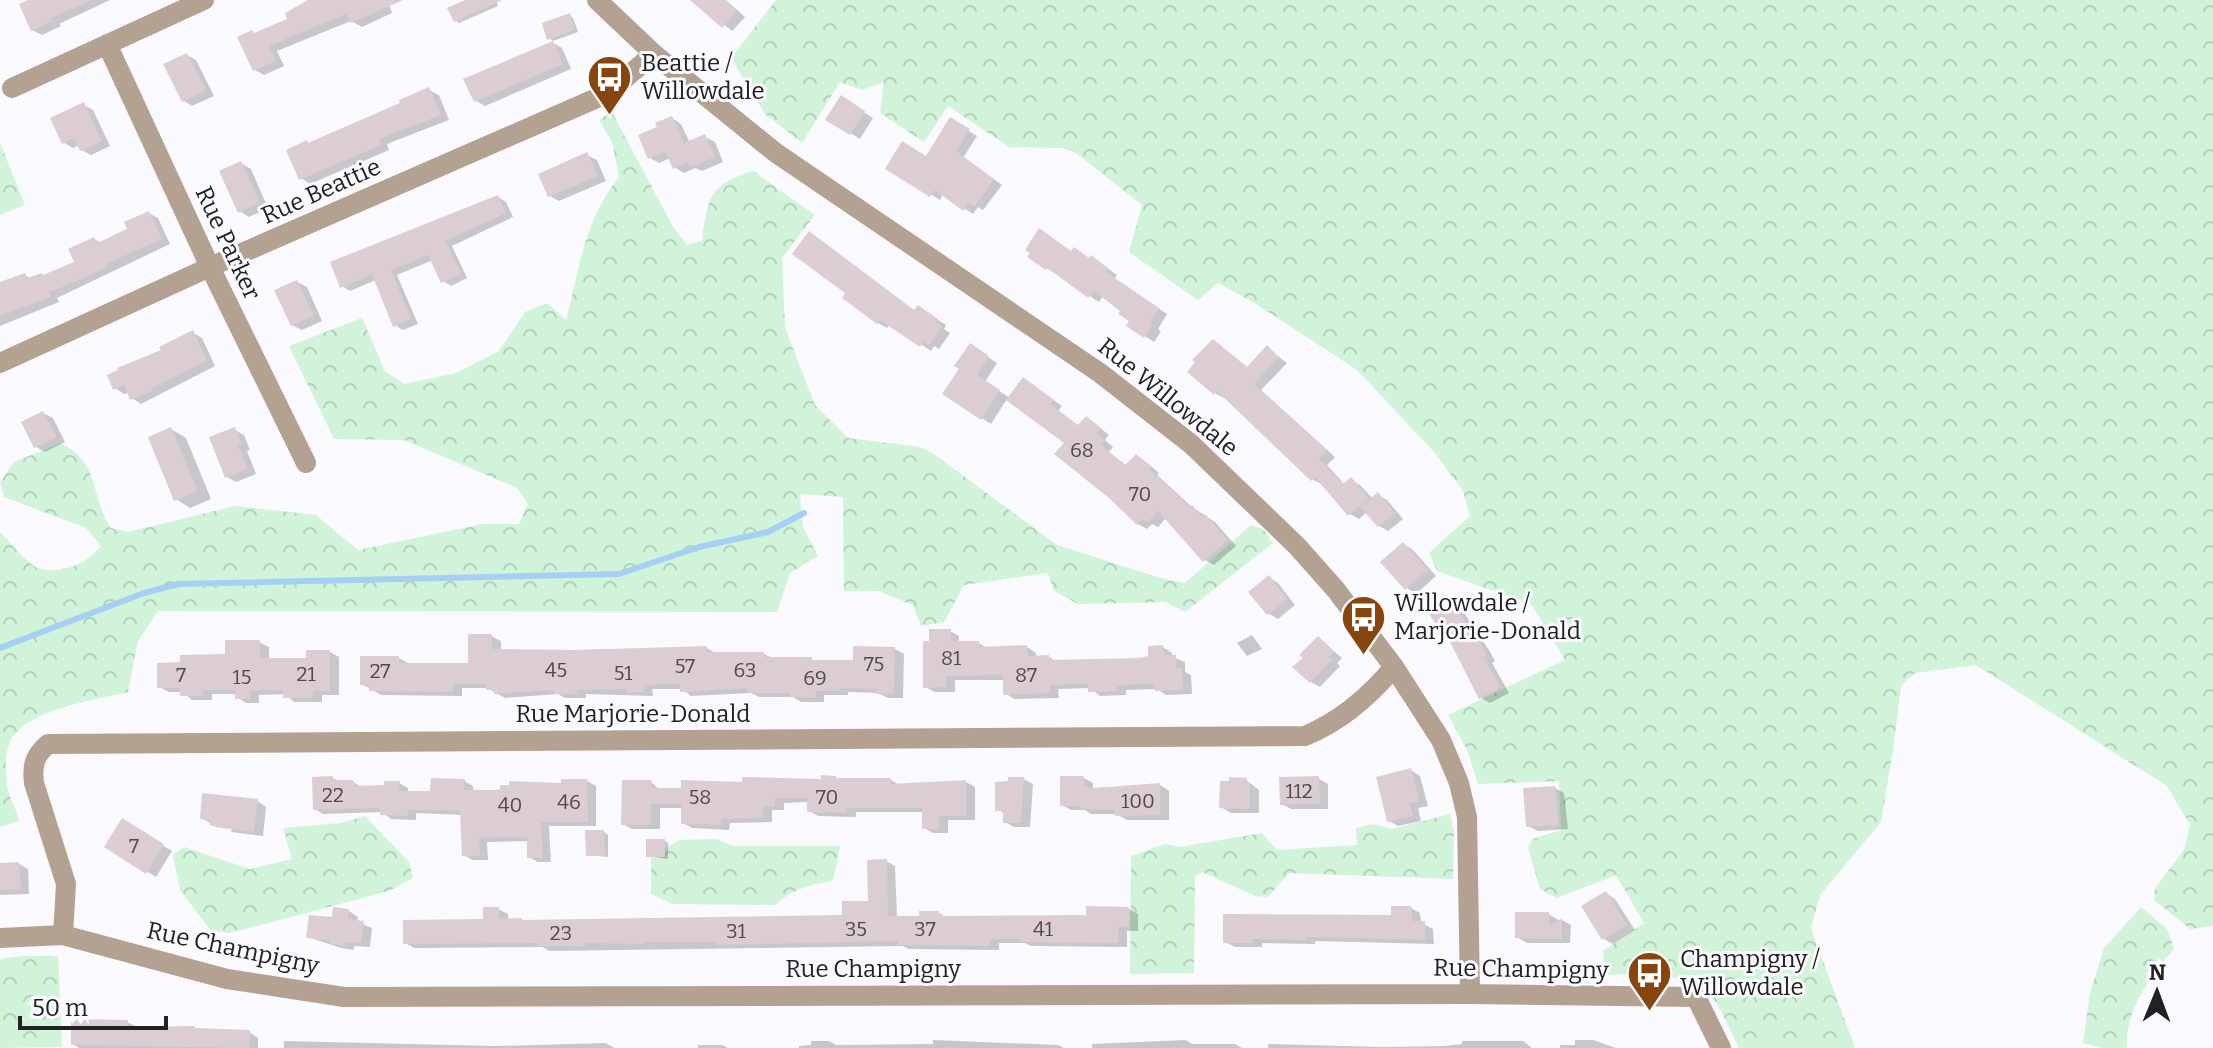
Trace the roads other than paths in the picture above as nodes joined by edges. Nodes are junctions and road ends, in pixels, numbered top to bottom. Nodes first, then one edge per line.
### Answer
1 (204, 0) edge
2 (597, 0) edge
3 (107, 44) junction
4 (654, 54) junction
5 (12, 88) dead end
6 (210, 267) junction
7 (0, 363) edge
8 (306, 463) dead end
9 (1394, 667) junction
10 (63, 935) junction
11 (0, 938) edge
12 (1470, 994) junction
13 (1721, 1048) edge

1 - 3 street
2 - 4 street, Rue Willowdale
3 - 5 street
3 - 6 street, Rue Parker
4 - 6 street, Rue Beattie
4 - 9 street, Rue Willowdale
6 - 7 street, Rue Beattie
6 - 8 street, Rue Parker
9 - 10 street, Rue Marjorie-Donald
9 - 12 street, Rue Willowdale
10 - 11 street, Rue Champigny
10 - 12 street, Rue Champigny
12 - 13 street, Rue Champigny

